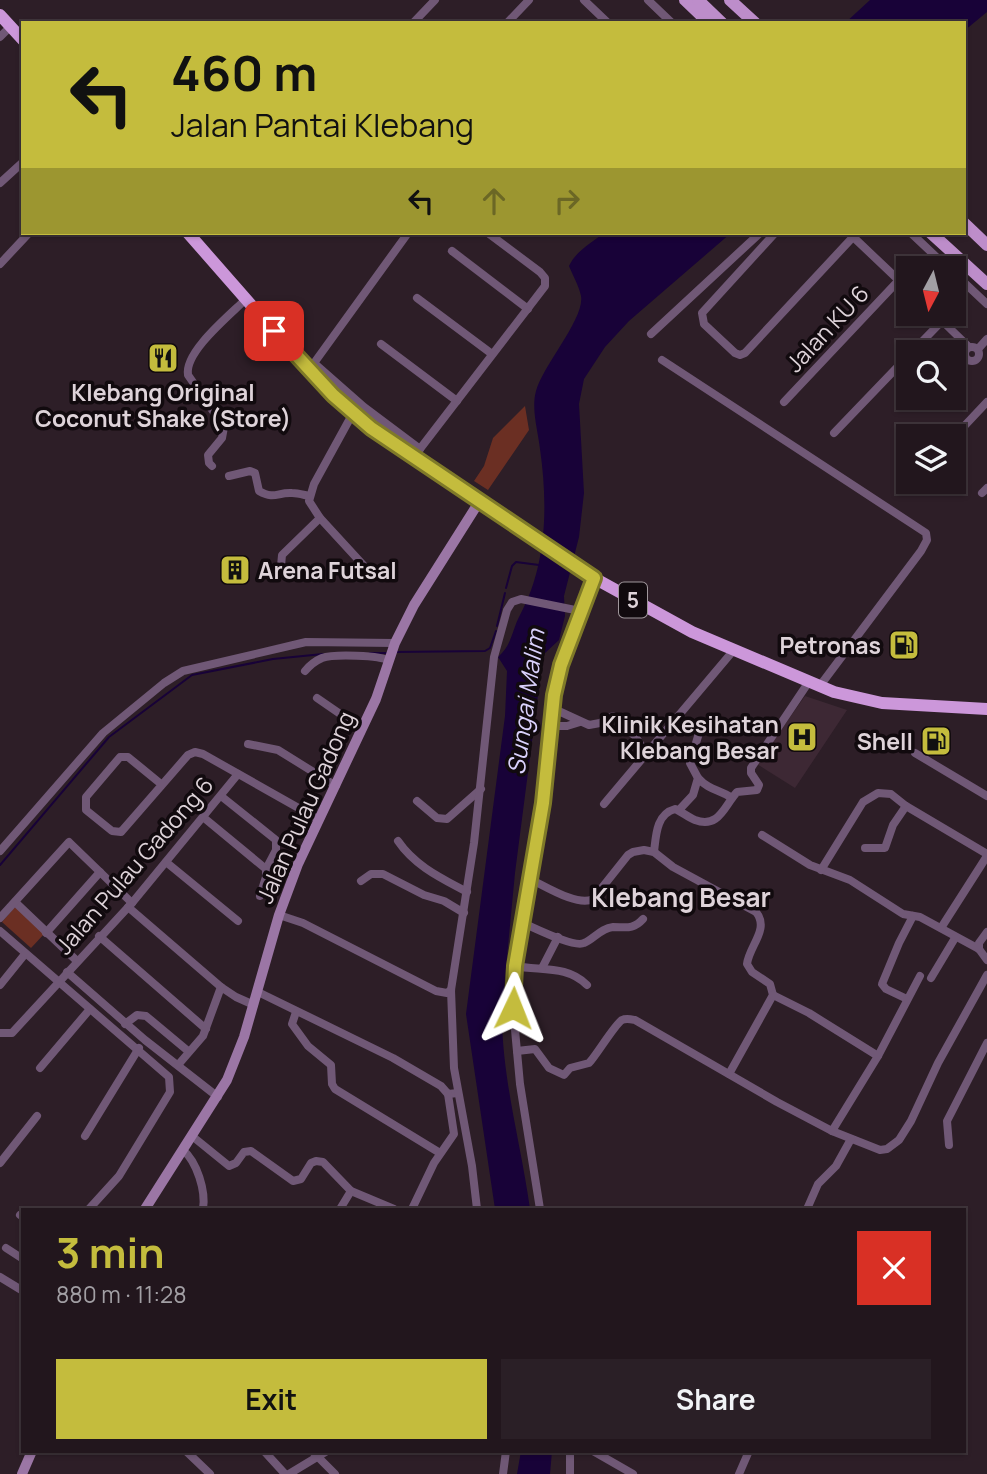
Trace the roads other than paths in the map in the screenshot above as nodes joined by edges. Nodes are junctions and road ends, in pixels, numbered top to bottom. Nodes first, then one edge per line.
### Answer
1 (435, 0) edge
2 (529, 0) edge
3 (584, 0) edge
4 (648, 0) edge
5 (685, 0) edge
6 (698, 0) edge
7 (719, 0) edge
8 (730, 0) edge
9 (0, 15) edge
10 (415, 21) edge
11 (510, 21) edge
12 (603, 21) edge
13 (670, 21) edge
14 (707, 21) edge
15 (720, 21) edge
16 (741, 21) edge
17 (753, 21) edge
18 (11, 26) junction
19 (0, 37) edge
20 (21, 38) edge
21 (21, 164) edge
22 (0, 183) edge
23 (966, 225) edge
24 (27, 235) edge
25 (190, 235) edge
26 (407, 235) edge
27 (491, 235) edge
28 (758, 235) edge
29 (773, 235) edge
30 (851, 235) edge
31 (913, 235) edge
32 (933, 235) edge
33 (945, 235) edge
34 (969, 236) edge
35 (987, 245) edge
36 (452, 251) dead end
37 (987, 254) edge
38 (935, 256) edge
39 (0, 264) edge
40 (987, 274) edge
41 (896, 277) edge
42 (896, 283) edge
43 (966, 284) edge
44 (987, 284) edge
45 (417, 298) dead end
46 (246, 299) junction
47 (987, 304) edge
48 (528, 309) junction
49 (937, 326) edge
50 (948, 326) edge
51 (651, 334) dead end
52 (987, 339) edge
53 (924, 340) edge
54 (381, 344) dead end
55 (975, 351) junction
56 (492, 354) junction
57 (662, 360) dead end
58 (987, 363) edge
59 (312, 367) junction
60 (896, 368) edge
61 (457, 401) junction
62 (784, 402) dead end
63 (987, 402) edge
64 (353, 413) junction
65 (966, 424) edge
66 (834, 433) dead end
67 (417, 454) junction
68 (212, 466) dead end
69 (229, 476) dead end
70 (309, 496) junction
71 (479, 502) junction
72 (320, 518) junction
73 (371, 570) dead end
74 (290, 576) dead end
75 (594, 578) junction
76 (580, 611) junction
77 (733, 650) junction
78 (392, 652) junction
79 (304, 671) dead end
80 (813, 685) junction
81 (317, 698) dead end
82 (552, 709) junction
83 (987, 709) edge
84 (580, 722) junction
85 (702, 723) dead end
86 (551, 726) junction
87 (362, 729) junction
88 (248, 744) dead end
89 (915, 752) dead end
90 (646, 753) junction
91 (238, 774) junction
92 (698, 778) junction
93 (161, 784) junction
94 (336, 786) junction
95 (481, 789) junction
96 (221, 796) junction
97 (987, 796) edge
98 (732, 798) junction
99 (417, 801) dead end
100 (604, 804) dead end
101 (906, 806) junction
102 (679, 810) junction
103 (203, 817) junction
104 (318, 819) junction
105 (762, 835) dead end
106 (398, 841) dead end
107 (865, 848) dead end
108 (0, 851) edge
109 (654, 852) junction
110 (987, 855) edge
111 (166, 862) junction
112 (266, 869) junction
113 (821, 870) junction
114 (100, 872) junction
115 (530, 879) junction
116 (361, 881) dead end
117 (467, 892) junction
118 (260, 896) dead end
119 (15, 902) junction
120 (130, 905) junction
121 (464, 913) junction
122 (279, 915) junction
123 (913, 916) junction
124 (0, 918) edge
125 (643, 919) dead end
126 (237, 921) dead end
127 (523, 923) junction
128 (941, 928) junction
129 (0, 931) edge
130 (987, 932) edge
131 (46, 933) junction
132 (99, 936) junction
133 (558, 937) junction
134 (955, 938) junction
135 (979, 949) junction
136 (26, 954) junction
137 (987, 960) edge
138 (77, 961) junction
139 (515, 966) junction
140 (542, 968) junction
141 (67, 972) junction
142 (987, 975) edge
143 (920, 976) dead end
144 (931, 978) dead end
145 (58, 981) junction
146 (0, 985) edge
147 (587, 985) dead end
148 (221, 987) junction
149 (451, 990) junction
150 (258, 992) junction
151 (773, 995) junction
152 (907, 999) junction
153 (254, 1005) junction
154 (90, 1009) junction
155 (296, 1012) junction
156 (125, 1024) junction
157 (206, 1030) junction
158 (0, 1033) edge
159 (145, 1040) junction
160 (987, 1043) edge
161 (137, 1050) junction
162 (188, 1051) junction
163 (517, 1051) junction
164 (878, 1056) junction
165 (178, 1065) junction
166 (40, 1068) dead end
167 (729, 1074) junction
168 (458, 1093) junction
169 (448, 1094) junction
170 (218, 1097) junction
171 (37, 1116) dead end
172 (832, 1131) junction
173 (85, 1136) dead end
174 (192, 1136) junction
175 (851, 1139) junction
176 (949, 1145) dead end
177 (183, 1150) junction
178 (440, 1153) junction
179 (0, 1163) edge
180 (351, 1191) junction
181 (92, 1208) edge
182 (146, 1208) edge
183 (203, 1208) edge
184 (341, 1208) edge
185 (387, 1208) edge
186 (412, 1208) edge
187 (477, 1208) edge
188 (540, 1208) edge
189 (807, 1208) edge
190 (6, 1248) dead end
191 (21, 1258) edge
192 (0, 1277) edge
193 (21, 1290) edge
194 (32, 1453) edge
195 (188, 1453) edge
196 (266, 1453) edge
197 (506, 1453) edge
198 (570, 1453) edge
199 (596, 1453) edge
200 (748, 1453) edge
201 (315, 1454) edge
202 (27, 1472) edge
203 (210, 1474) edge
204 (287, 1474) edge
205 (335, 1474) edge
206 (503, 1474) edge
207 (570, 1474) edge
208 (633, 1474) edge
209 (738, 1474) edge

1 - 10 street
2 - 11 street
3 - 12 street
4 - 13 street
5 - 14 main road
6 - 15 main road
7 - 16 main road
8 - 17 main road
9 - 18 highway
18 - 19 street
18 - 20 highway
21 - 22 street
23 - 35 main road
24 - 39 street
25 - 46 highway, 5
26 - 59 street
27 - 48 street
28 - 51 street
29 - 30 street
30 - 41 street
31 - 38 street
32 - 44 main road
33 - 40 main road
34 - 37 main road
36 - 48 street
42 - 62 street, Jalan KU 6
43 - 47 street
45 - 56 street
46 - 59 highway, 5
46 - 68 street
48 - 56 street
49 - 53 street
50 - 55 street
52 - 55 street
54 - 61 street
55 - 58 street
56 - 61 street
57 - 80 street
59 - 64 highway, 5
59 - 67 street
60 - 66 street
61 - 67 street
63 - 65 street
64 - 67 highway, 5
64 - 70 street
67 - 71 highway, 5
69 - 70 street
70 - 72 street
71 - 75 highway, 5
71 - 78 main road, Jalan Pulau Gadong
72 - 73 street
72 - 74 street
75 - 76 street
75 - 77 highway, 5
76 - 82 street
76 - 95 street
77 - 80 highway, 5
77 - 90 street
78 - 79 street
78 - 87 main road, Jalan Pulau Gadong
78 - 108 street
80 - 83 highway, 5
80 - 98 street
81 - 87 street
82 - 84 street
82 - 86 street
84 - 86 street
84 - 90 street
85 - 92 street
86 - 115 street
87 - 94 main road, Jalan Pulau Gadong
88 - 94 street
89 - 97 street
90 - 100 street
91 - 93 street
91 - 96 street, Jalan Pulau Gadong 6
91 - 104 street
92 - 98 street
92 - 102 street
93 - 93 street
94 - 104 main road, Jalan Pulau Gadong
95 - 99 street
95 - 117 street
96 - 103 street, Jalan Pulau Gadong 6
96 - 112 street
98 - 102 street
101 - 107 street
101 - 110 street
101 - 113 street
102 - 109 street
103 - 111 street, Jalan Pulau Gadong 6
103 - 112 street
104 - 122 main road, Jalan Pulau Gadong
105 - 113 street
106 - 117 street
109 - 115 street
109 - 151 street
110 - 128 street
111 - 120 street, Jalan Pulau Gadong 6
111 - 126 street
112 - 118 street
113 - 123 street
114 - 119 street
114 - 120 street
114 - 131 street
115 - 127 street
116 - 121 street
117 - 121 street
119 - 124 street
119 - 131 street
120 - 132 street, Jalan Pulau Gadong 6
120 - 148 street
121 - 149 street
122 - 149 street
122 - 150 main road, Jalan Pulau Gadong
123 - 128 street
123 - 152 street
125 - 133 street
127 - 133 street
127 - 139 street
128 - 134 street
129 - 136 street
130 - 135 street
131 - 138 street
132 - 138 street, Jalan Pulau Gadong 6
132 - 157 street
133 - 140 street
134 - 135 street
134 - 144 street
135 - 137 street
136 - 145 street
136 - 146 street
138 - 141 street, Jalan Pulau Gadong 6
139 - 140 street
139 - 163 street
140 - 147 street
141 - 145 street, Jalan Pulau Gadong 6
141 - 156 street
142 - 175 street
143 - 152 street
145 - 154 street
145 - 158 street, Jalan Pulau Gadong 6
148 - 153 street
148 - 157 street
149 - 168 street
150 - 153 main road, Jalan Pulau Gadong
150 - 155 street
151 - 164 street
151 - 167 street
152 - 164 street
153 - 170 main road, Jalan Pulau Gadong
154 - 161 street
154 - 166 street
155 - 169 street
155 - 178 street
156 - 159 street
156 - 162 street
157 - 162 street
159 - 161 street
159 - 165 street
160 - 176 street
161 - 173 street
161 - 181 street
162 - 165 street
163 - 167 street
163 - 188 street
164 - 172 street
165 - 170 street
167 - 172 street
168 - 169 street
168 - 187 street
169 - 178 street
170 - 174 main road, Jalan Pulau Gadong
171 - 179 street
172 - 175 street
174 - 177 main road, Jalan Pulau Gadong
174 - 180 street
175 - 189 street
177 - 182 main road, Jalan Pulau Gadong
177 - 183 street
178 - 186 street
180 - 184 street
180 - 185 street
190 - 191 street
192 - 193 street
194 - 202 main road
195 - 203 street
196 - 204 street
197 - 206 street
198 - 207 street
199 - 208 street
200 - 209 street
201 - 204 street
201 - 205 street

